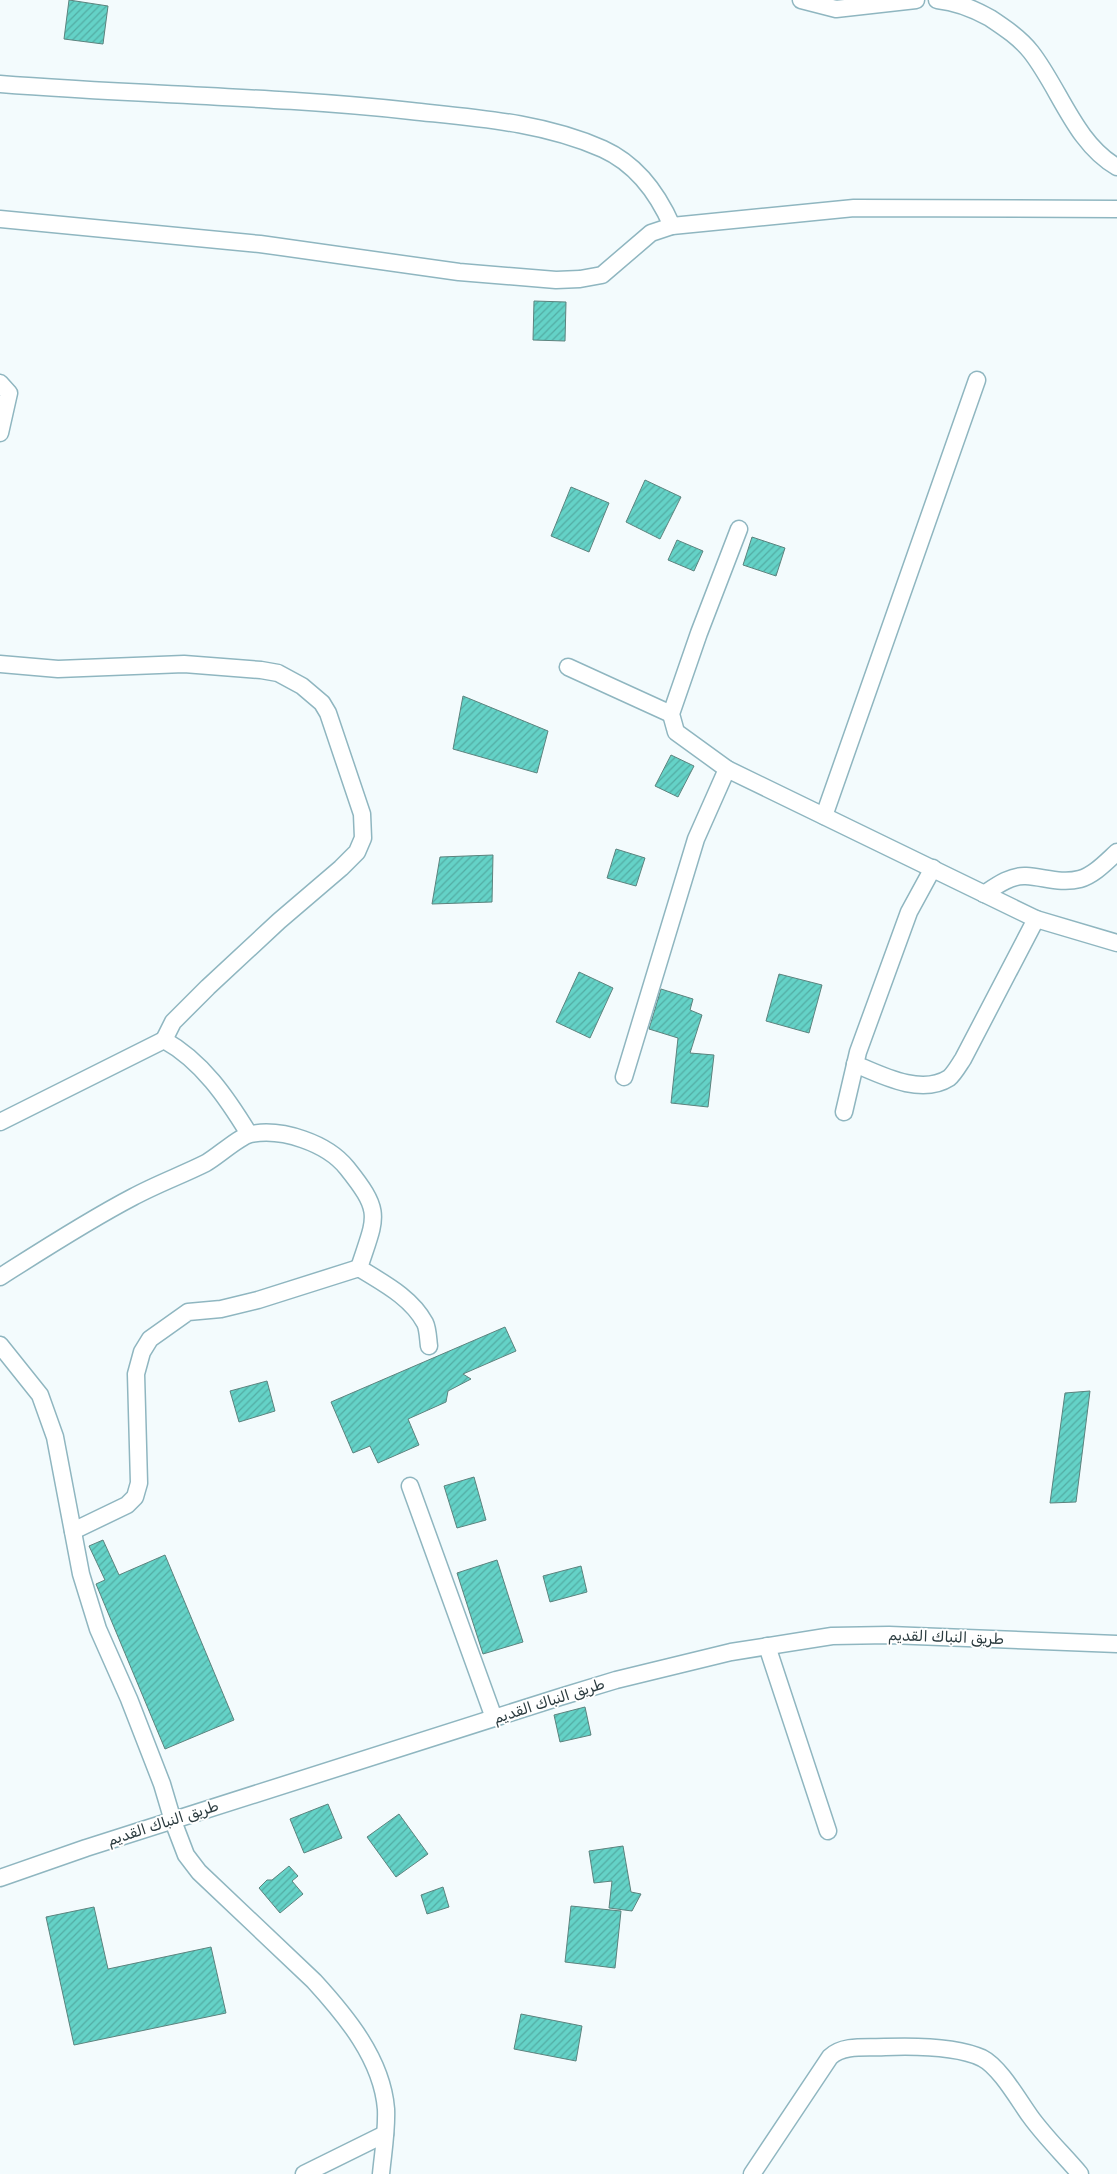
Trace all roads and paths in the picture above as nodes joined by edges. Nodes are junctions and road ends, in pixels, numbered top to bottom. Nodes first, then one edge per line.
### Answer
1 (801, 0) edge
2 (916, 0) edge
3 (936, 0) edge
4 (0, 84) edge
5 (1117, 167) edge
6 (1117, 209) edge
7 (0, 219) edge
8 (672, 226) junction
9 (977, 380) dead end
10 (0, 383) edge
11 (0, 433) edge
12 (739, 529) dead end
13 (0, 664) edge
14 (568, 667) dead end
15 (671, 714) junction
16 (727, 769) junction
17 (824, 816) junction
18 (1117, 852) edge
19 (933, 868) junction
20 (984, 894) junction
21 (1036, 919) junction
22 (1117, 943) edge
23 (164, 1040) junction
24 (855, 1064) junction
25 (624, 1077) dead end
26 (844, 1112) dead end
27 (0, 1122) edge
28 (249, 1134) junction
29 (359, 1268) junction
30 (0, 1277) edge
31 (0, 1346) edge
32 (430, 1346) dead end
33 (410, 1486) dead end
34 (73, 1531) junction
35 (1117, 1644) edge
36 (767, 1646) junction
37 (494, 1718) junction
38 (173, 1822) junction
39 (828, 1831) dead end
40 (0, 1878) edge
41 (385, 2134) junction
42 (304, 2174) edge
43 (382, 2174) edge
44 (752, 2174) edge
45 (1080, 2174) edge

1 - 2 street
3 - 5 street
4 - 8 street
6 - 8 street
7 - 8 street
9 - 17 street
10 - 11 street
12 - 15 street
13 - 23 street
14 - 15 street
15 - 16 street
16 - 17 street
16 - 25 street
17 - 19 street
18 - 20 street
19 - 20 street
19 - 24 street
20 - 21 street
21 - 22 street
21 - 24 street
23 - 27 street
23 - 28 street
24 - 26 street
28 - 29 street
28 - 30 street
29 - 32 street
29 - 34 street
31 - 34 street
33 - 37 street
34 - 38 street
35 - 36 street, طريق النباك القديم
36 - 37 street, طريق النباك القديم
36 - 39 street
37 - 38 street, طريق النباك القديم
38 - 40 street, طريق النباك القديم
38 - 41 street
41 - 42 street
41 - 43 street
44 - 45 street

